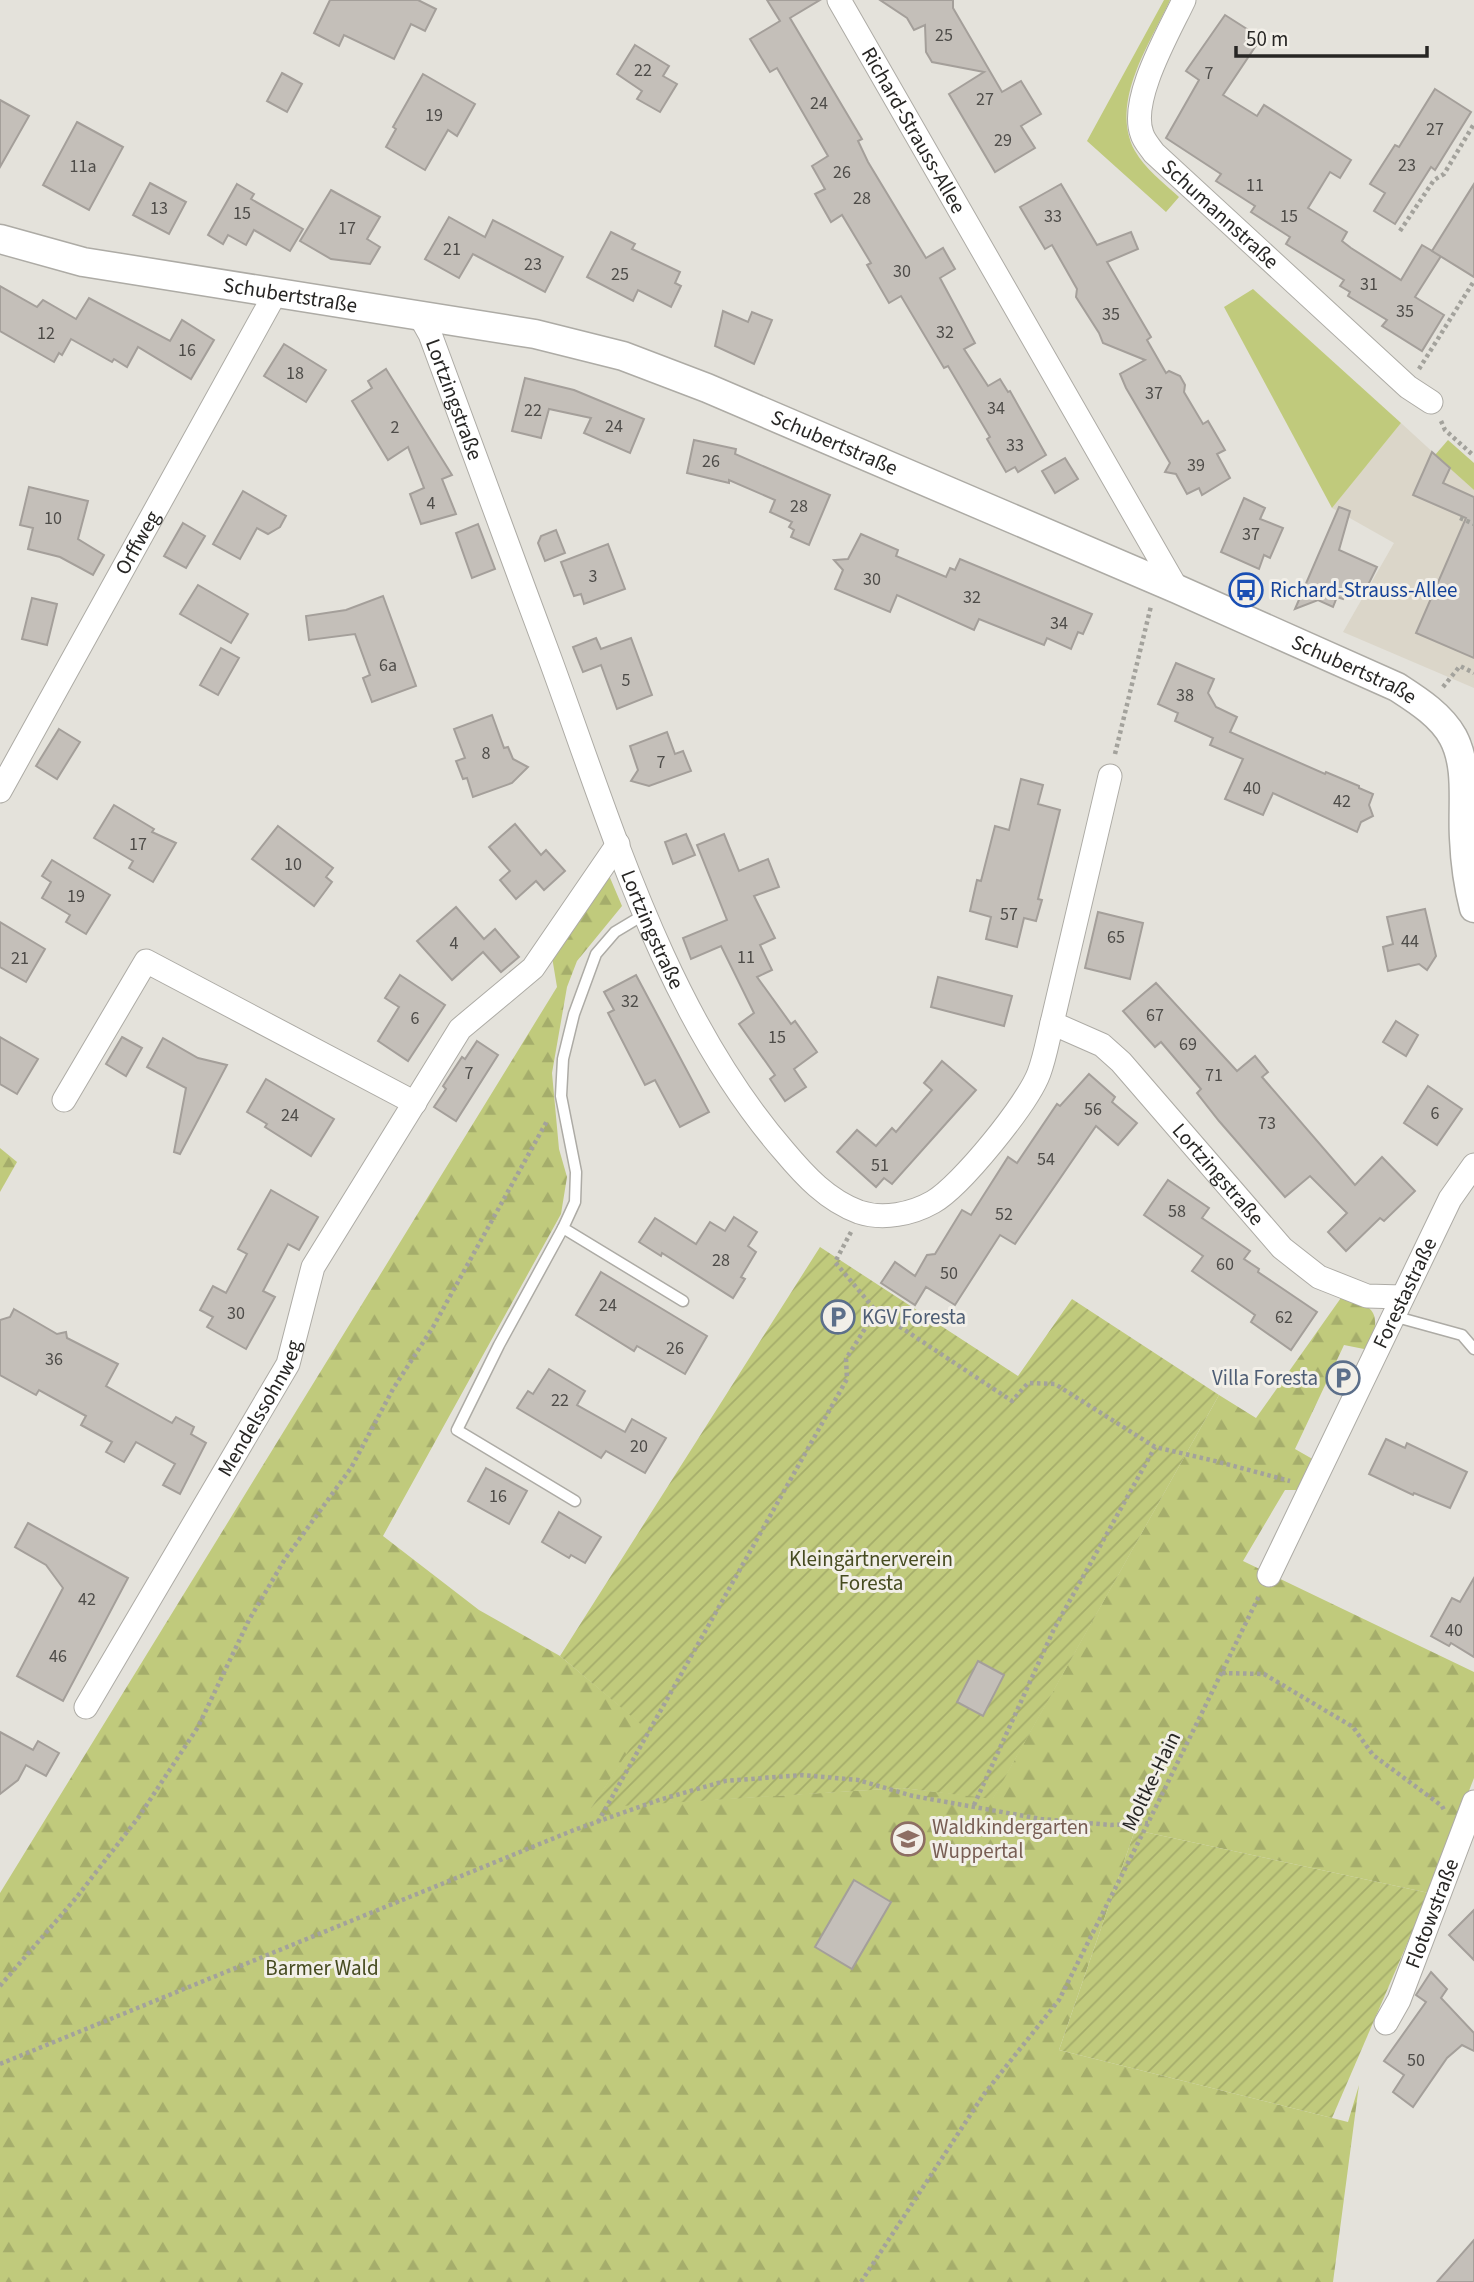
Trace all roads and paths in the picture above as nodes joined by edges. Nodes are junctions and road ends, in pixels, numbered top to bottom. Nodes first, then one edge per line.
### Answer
1 (838, 0) edge
2 (1184, 0) edge
3 (1474, 124) edge
4 (1400, 231) dead end
5 (0, 239) edge
6 (1474, 281) edge
7 (275, 294) junction
8 (421, 318) junction
9 (1408, 387) junction
10 (1431, 402) joint
11 (1474, 456) edge
12 (1460, 518) dead end
13 (1474, 524) edge
14 (1177, 589) junction
15 (1152, 603) dead end
16 (1474, 673) edge
17 (1427, 707) junction
18 (1110, 776) joint
19 (0, 791) edge
20 (618, 844) junction
21 (1474, 908) edge
22 (645, 914) junction
23 (1052, 1023) junction
24 (561, 1096) junction
25 (64, 1100) dead end
26 (415, 1102) junction
27 (1474, 1165) edge
28 (563, 1228) junction
29 (846, 1241) dead end
30 (683, 1301) dead end
31 (1397, 1307) junction
32 (876, 1311) junction
33 (1474, 1349) edge
34 (1154, 1447) junction
35 (1290, 1482) dead end
36 (575, 1501) dead end
37 (1269, 1575) joint
38 (1222, 1673) junction
39 (86, 1707) dead end
40 (1474, 1802) edge
41 (974, 1805) junction
42 (597, 1823) junction
43 (1148, 1823) junction
44 (1458, 1845) junction
45 (0, 1986) edge
46 (1386, 2023) dead end
47 (0, 2064) edge
48 (861, 2282) edge

1 - 14 street, Richard-Strauss-Allee
2 - 9 street, Schumannstraße
3 - 4 path
5 - 7 street, Schubertstraße
6 - 9 path
7 - 8 street, Schubertstraße
7 - 19 street, Orffweg
8 - 14 street, Schubertstraße
8 - 20 street, Lortzingstraße
9 - 10 street, Schumannstraße
10 - 11 path
12 - 13 path
14 - 17 street, Schubertstraße
15 - 18 path
16 - 17 path
17 - 21 street, Schubertstraße
18 - 23 street, Lortzingstraße
20 - 22 street, Lortzingstraße
20 - 26 street, Mendelssohnweg
22 - 23 street, Lortzingstraße
22 - 24 lane
23 - 31 street, Lortzingstraße
24 - 28 lane
24 - 45 path
25 - 26 street
26 - 39 street, Mendelssohnweg
27 - 31 street, Forestastraße
28 - 30 lane
28 - 36 lane
29 - 32 path
31 - 33 lane
31 - 37 street, Forestastraße
32 - 34 path
32 - 42 path
34 - 35 path
34 - 41 path
37 - 38 path, Moltke-Hain
38 - 43 path, Moltke-Hain
38 - 44 path
40 - 44 street, Flotowstraße
41 - 42 path
41 - 43 path
42 - 47 path
43 - 48 path, Moltke-Hain
44 - 46 street, Flotowstraße

